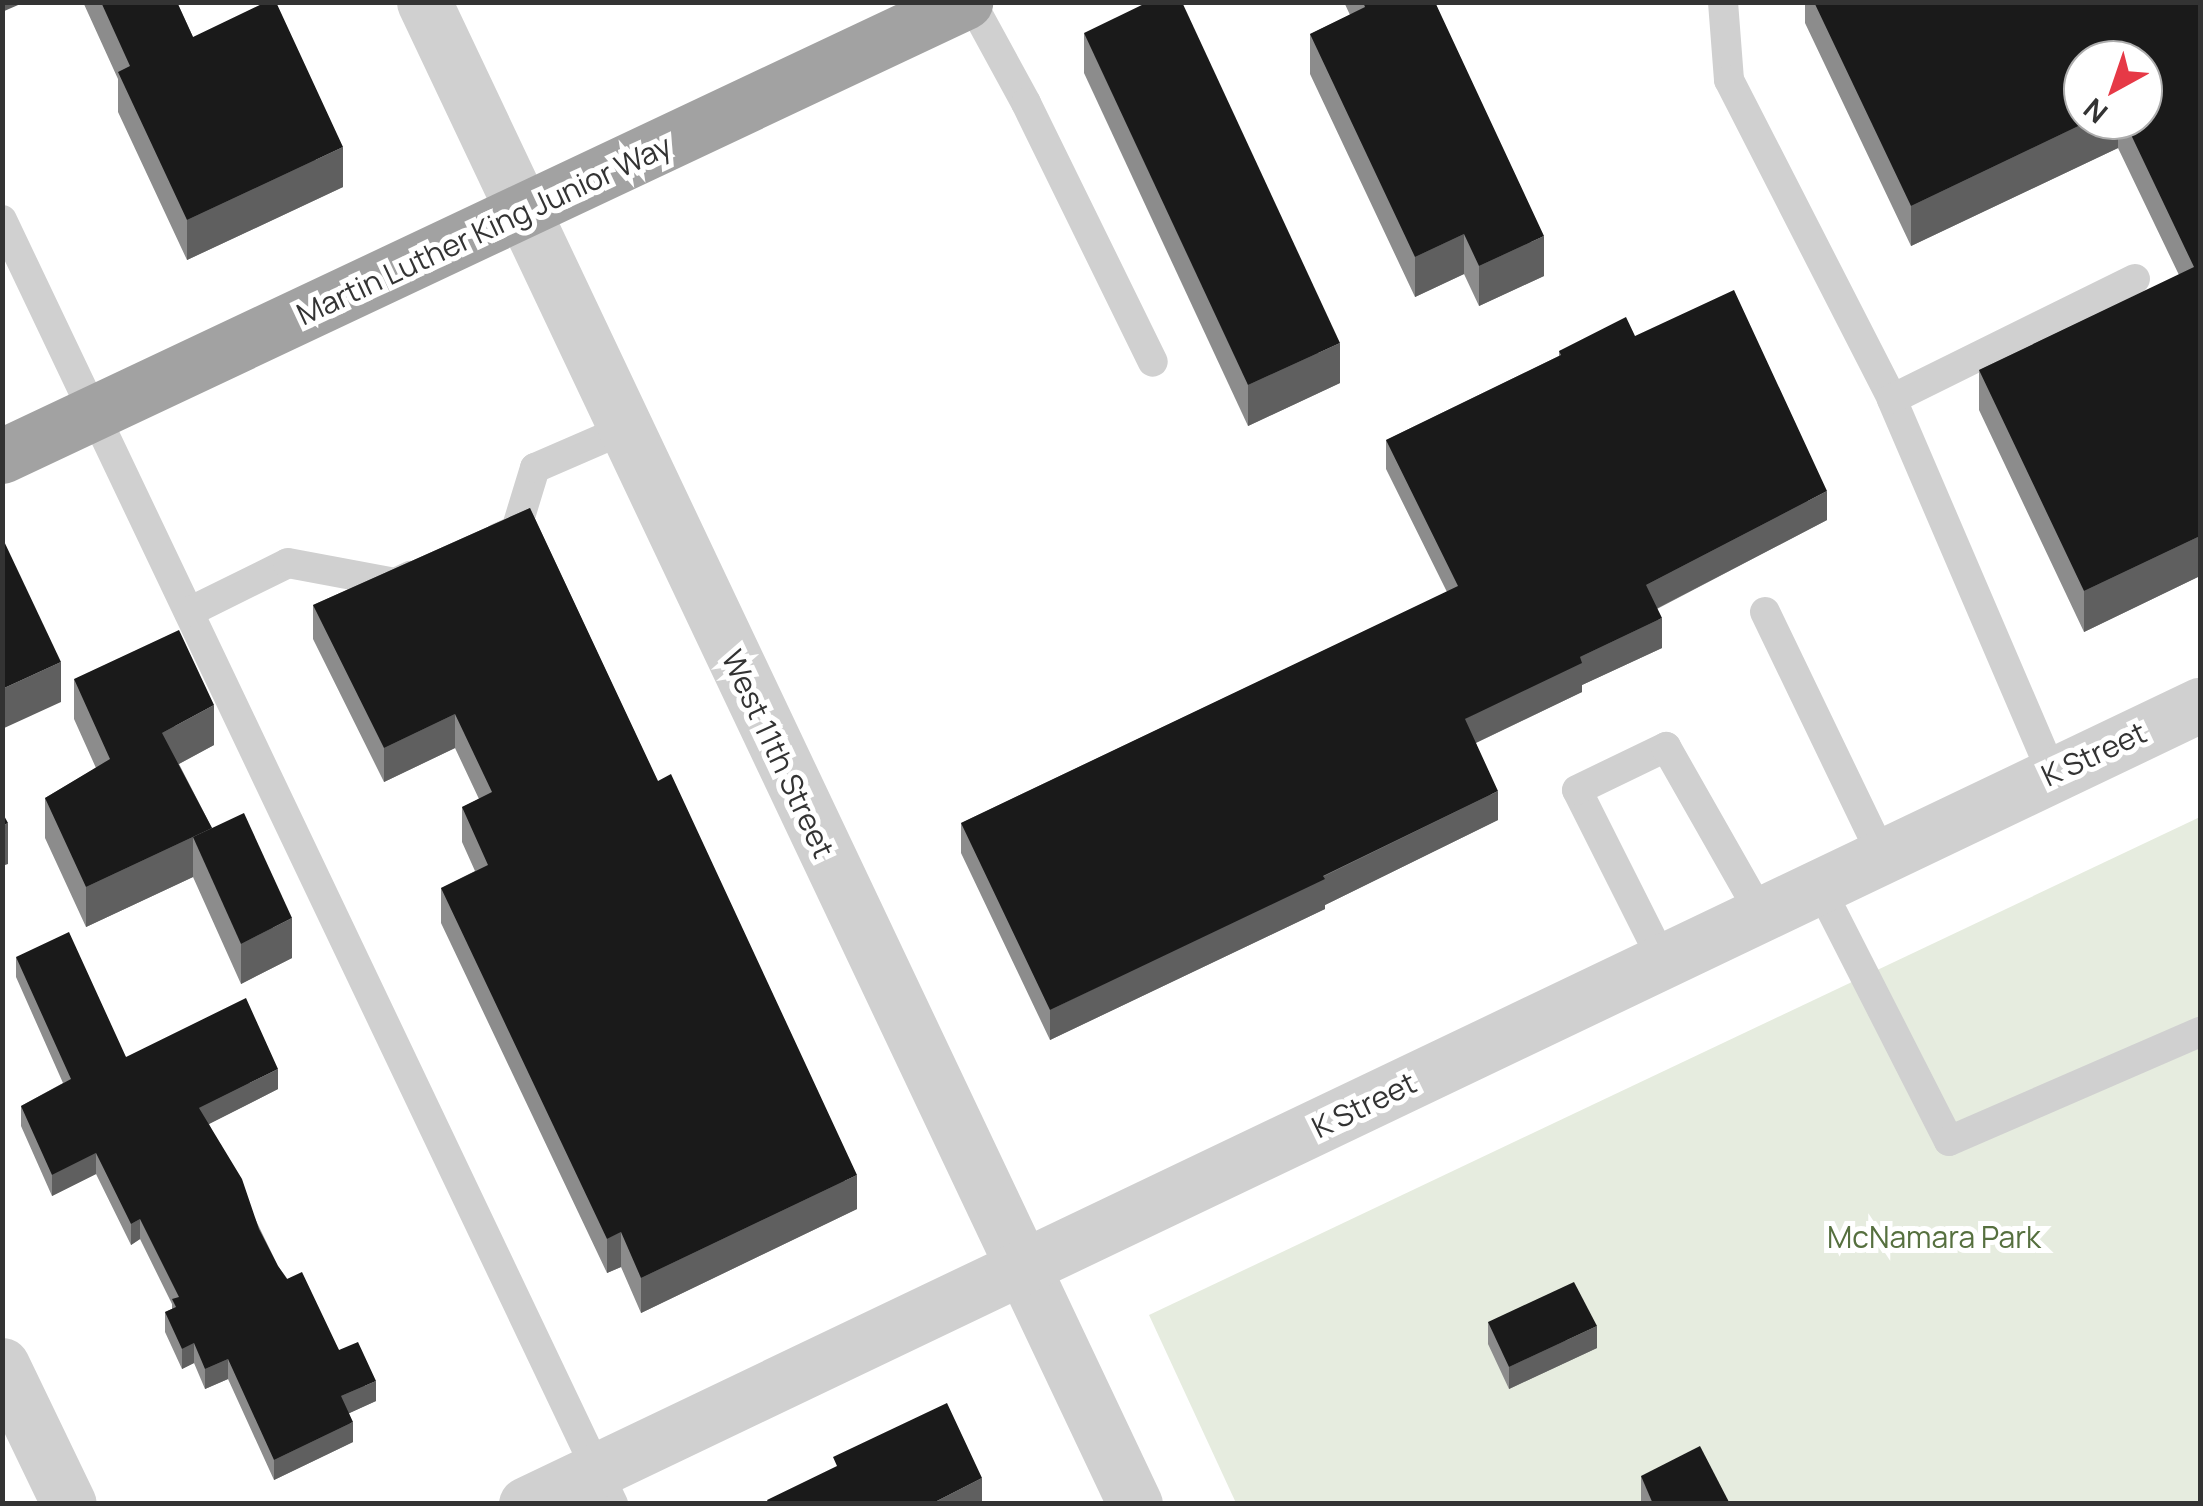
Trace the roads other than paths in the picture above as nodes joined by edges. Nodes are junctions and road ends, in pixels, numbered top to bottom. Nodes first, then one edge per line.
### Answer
1 (424, 2) edge
2 (968, 2) edge
3 (1723, 2) edge
4 (522, 212) junction
5 (2, 220) edge
6 (2134, 279) dead end
7 (1153, 362) dead end
8 (1892, 400) junction
9 (94, 413) junction
10 (624, 429) junction
11 (2, 456) edge
12 (464, 553) edge
13 (429, 568) edge
14 (189, 612) junction
15 (1766, 612) dead end
16 (2200, 705) edge
17 (2052, 774) junction
18 (1882, 855) junction
19 (1819, 886) junction
20 (1762, 914) junction
21 (1663, 961) junction
22 (2200, 1032) edge
23 (1022, 1269) junction
24 (2, 1365) edge
25 (605, 1487) edge
26 (69, 1504) edge
27 (526, 1504) edge
28 (1136, 1504) edge

1 - 4 street, West 11th Street
2 - 4 highway, Martin Luther King Junior Way
2 - 7 lane
3 - 8 lane
4 - 9 highway, Martin Luther King Junior Way
4 - 10 street, West 11th Street
5 - 9 lane
6 - 8 lane
8 - 17 lane
9 - 11 highway, Martin Luther King Junior Way
9 - 14 lane
10 - 12 lane
10 - 23 street, West 11th Street
13 - 14 lane
14 - 25 lane
15 - 18 lane
16 - 17 street, K Street
17 - 18 street, K Street
18 - 19 street, K Street
19 - 20 street, K Street
19 - 22 lane
20 - 21 street, K Street
20 - 21 lane
21 - 23 street, K Street
23 - 25 street, K Street
23 - 28 street, West 11th Street
24 - 26 street
25 - 27 street, K Street

